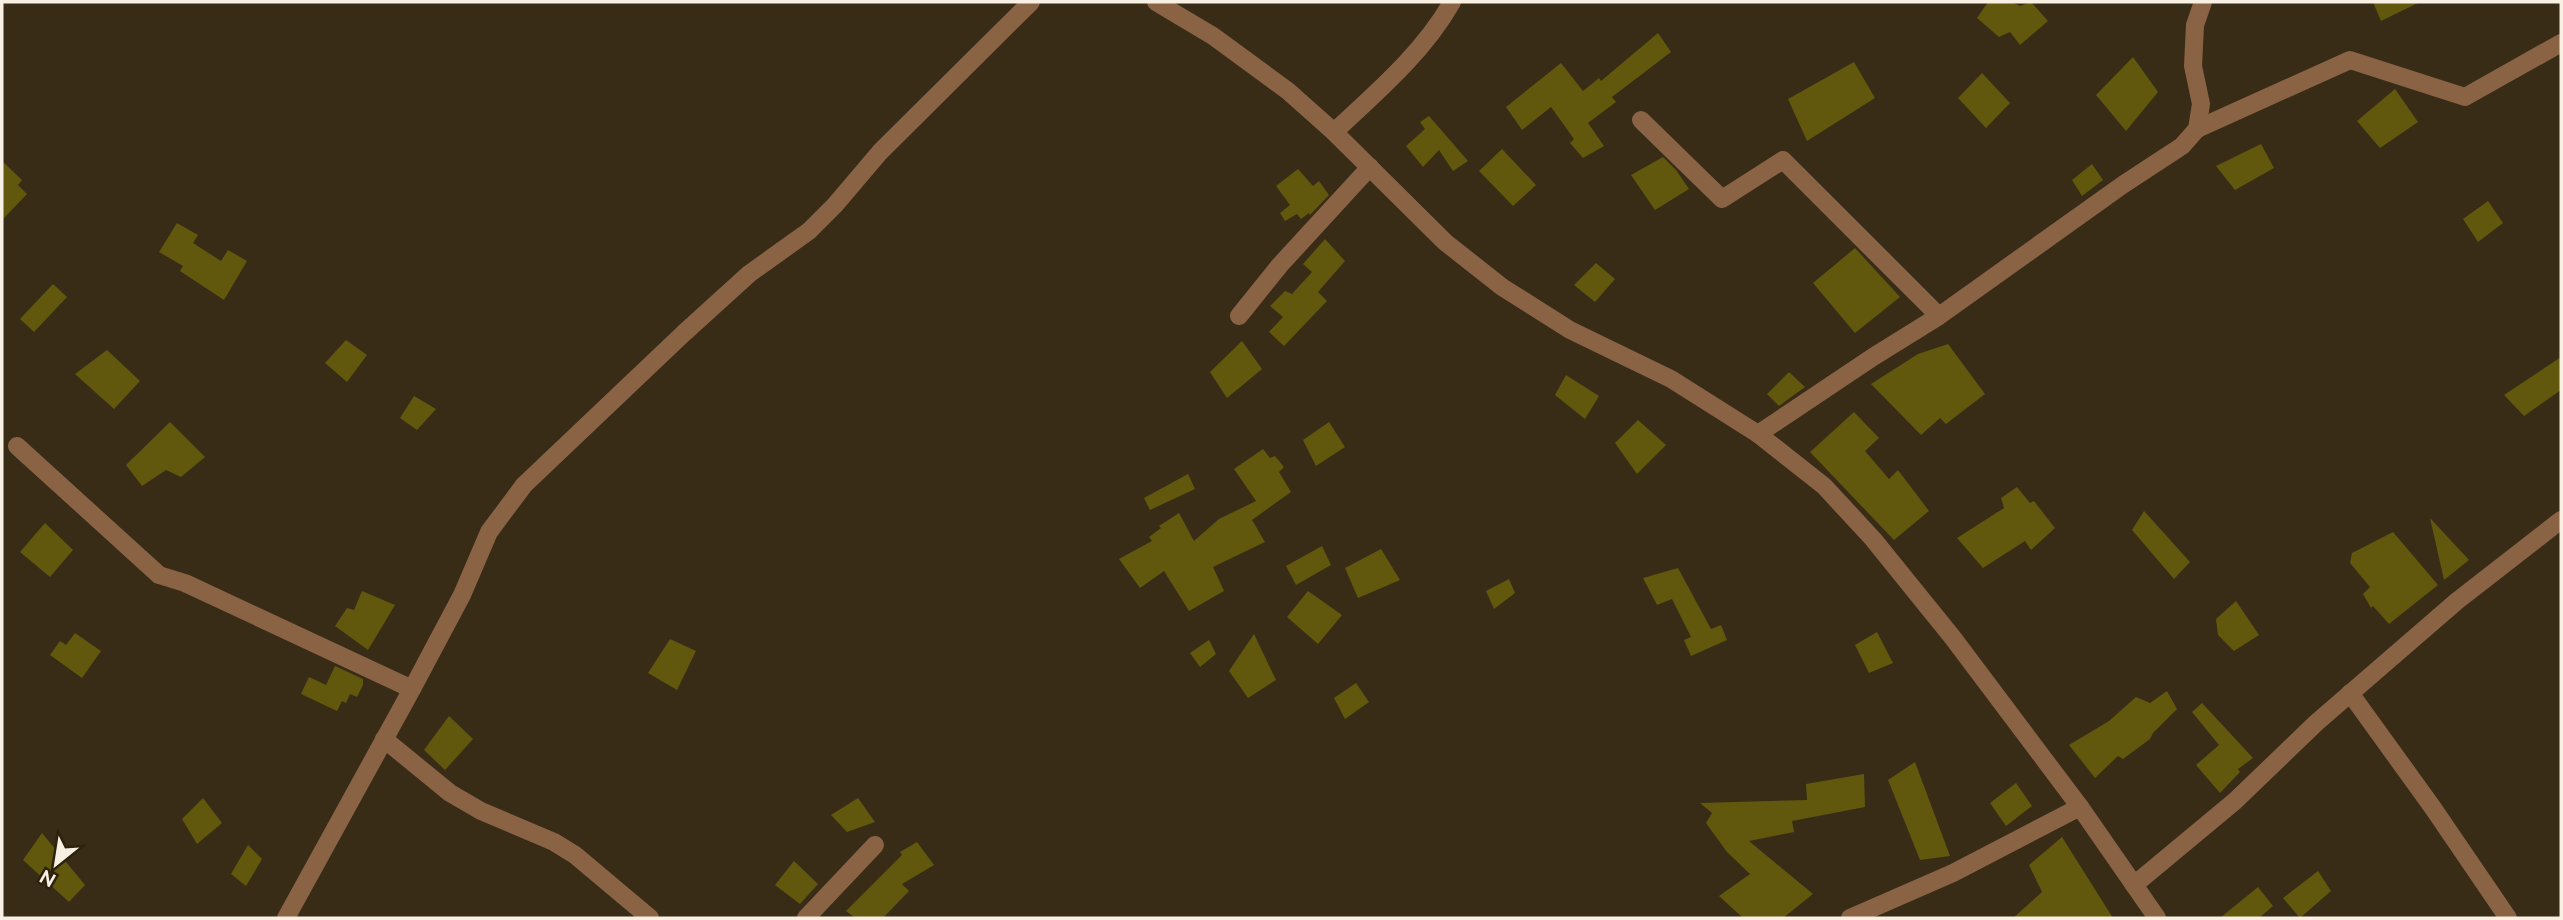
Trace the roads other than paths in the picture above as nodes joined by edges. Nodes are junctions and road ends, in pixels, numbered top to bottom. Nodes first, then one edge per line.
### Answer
1 (1031, 2) edge
2 (1156, 2) edge
3 (1452, 2) edge
4 (2203, 2) edge
5 (2561, 43) edge
6 (1641, 120) dead end
7 (2197, 130) junction
8 (1334, 132) junction
9 (1370, 167) junction
10 (1239, 316) dead end
11 (1939, 316) junction
12 (1758, 434) junction
13 (17, 446) dead end
14 (2561, 520) edge
15 (412, 689) junction
16 (2350, 693) junction
17 (384, 739) junction
18 (2080, 807) junction
19 (875, 845) dead end
20 (2134, 885) junction
21 (290, 916) edge
22 (650, 918) edge
23 (806, 918) edge
24 (1850, 918) edge
25 (2157, 918) edge
26 (2508, 918) edge

1 - 15 street
2 - 8 street
3 - 8 street
4 - 7 street
5 - 7 street
6 - 11 street
7 - 11 street
8 - 9 street
9 - 10 street
9 - 12 street
11 - 12 street
12 - 18 street
13 - 15 street
14 - 16 street
15 - 17 street
16 - 20 street
16 - 26 street
17 - 21 street
17 - 22 street
18 - 20 street
18 - 24 street
19 - 23 street
20 - 25 street

